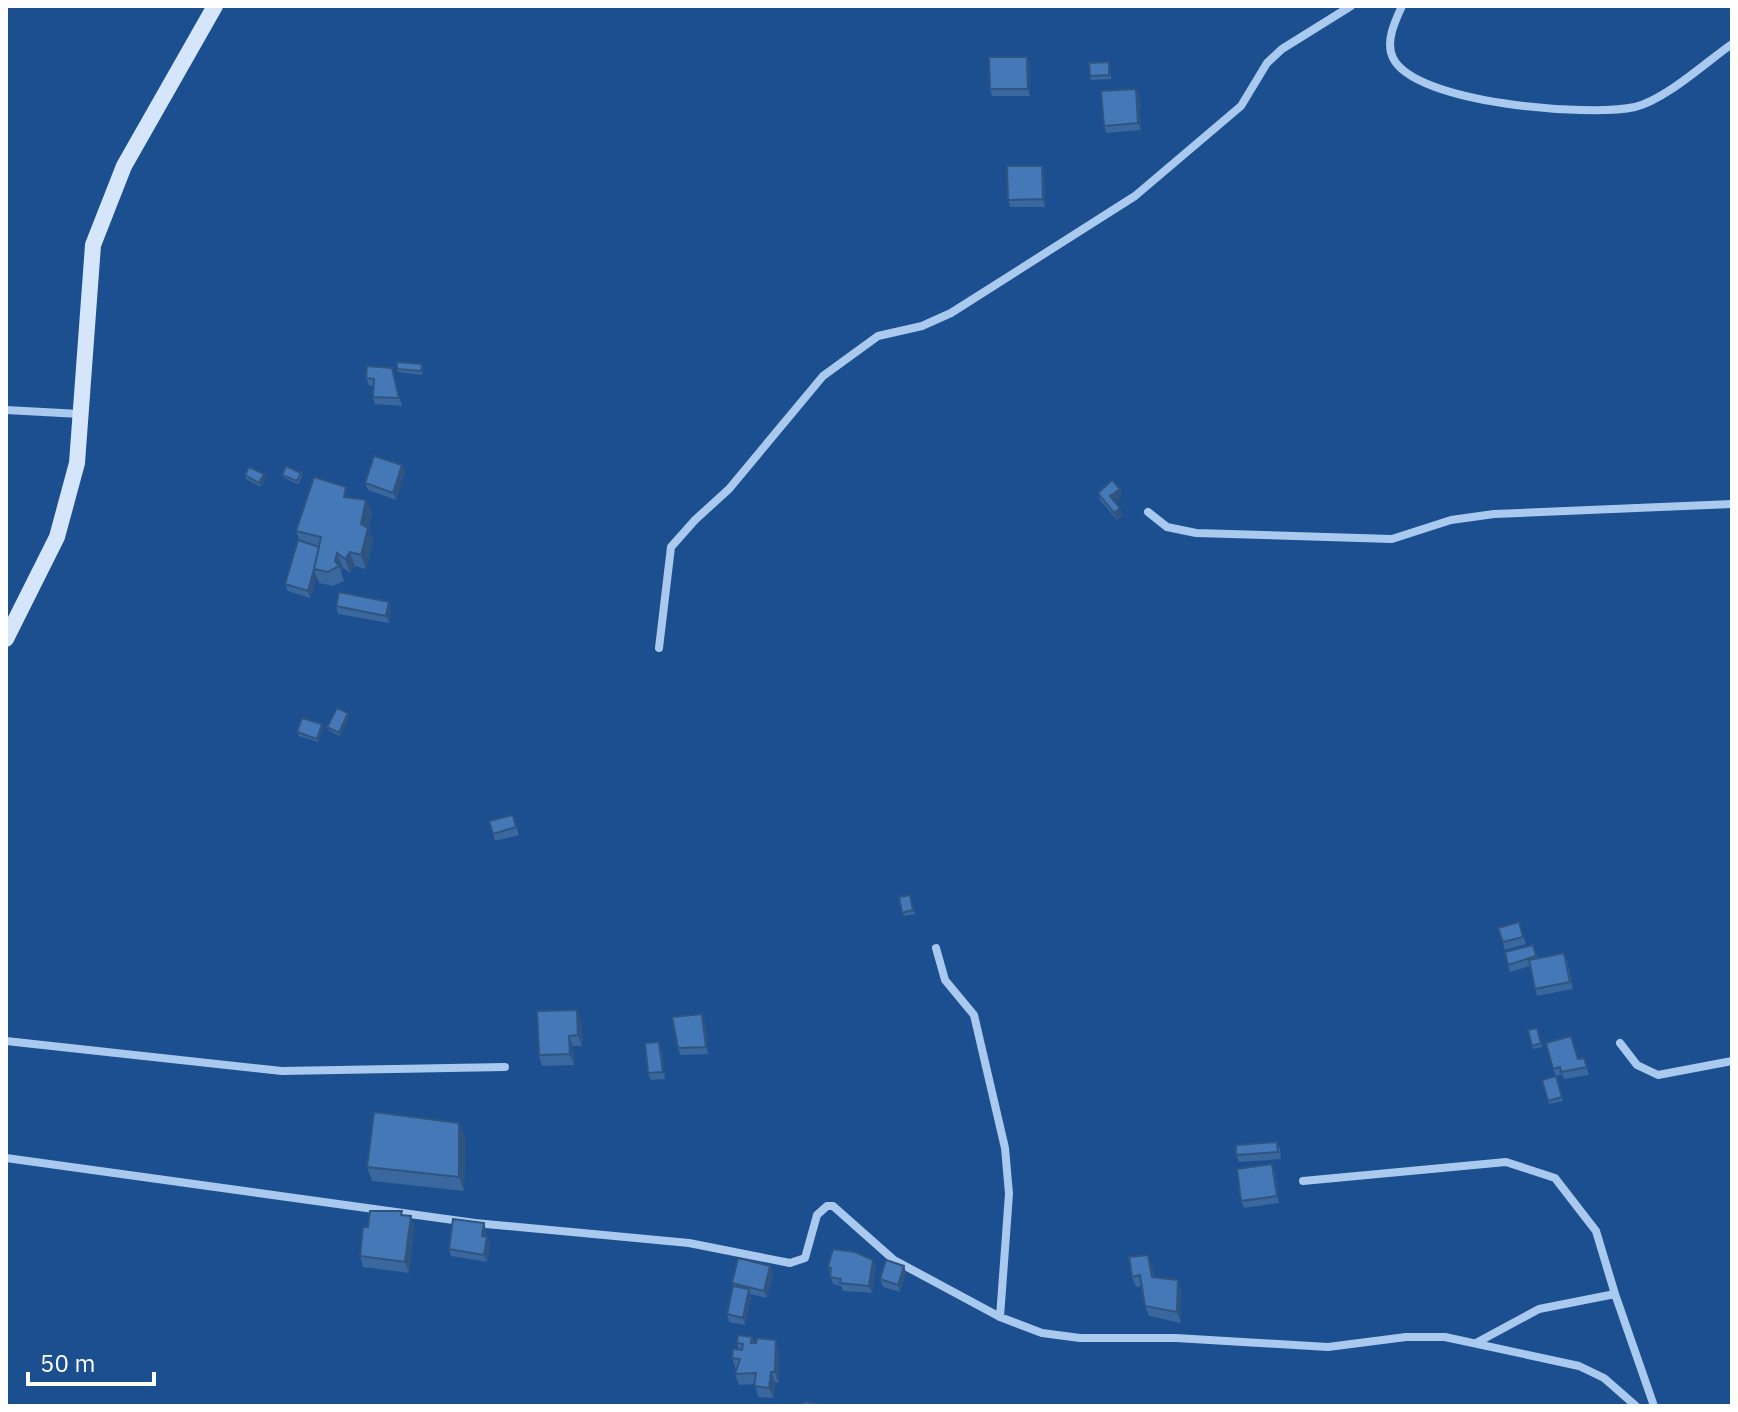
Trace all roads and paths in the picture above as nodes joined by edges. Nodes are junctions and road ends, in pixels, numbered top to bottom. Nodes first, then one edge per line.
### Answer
1 (215, 6) edge
2 (1351, 6) edge
3 (1402, 6) edge
4 (1732, 44) edge
5 (6, 410) edge
6 (81, 414) junction
7 (1732, 504) edge
8 (1148, 512) dead end
9 (6, 639) edge
10 (659, 648) dead end
11 (936, 948) dead end
12 (6, 1041) edge
13 (1620, 1043) dead end
14 (1732, 1061) edge
15 (505, 1067) dead end
16 (6, 1158) edge
17 (1303, 1181) dead end
18 (1615, 1294) junction
19 (1000, 1317) junction
20 (1476, 1343) junction
21 (1636, 1406) edge
22 (1654, 1406) edge

1 - 6 street
2 - 10 street
3 - 4 street
5 - 6 street
6 - 9 street
7 - 8 street
11 - 19 street
12 - 15 street
13 - 14 street
16 - 19 street
17 - 18 street
18 - 20 street
18 - 22 street
19 - 20 street
20 - 21 street

